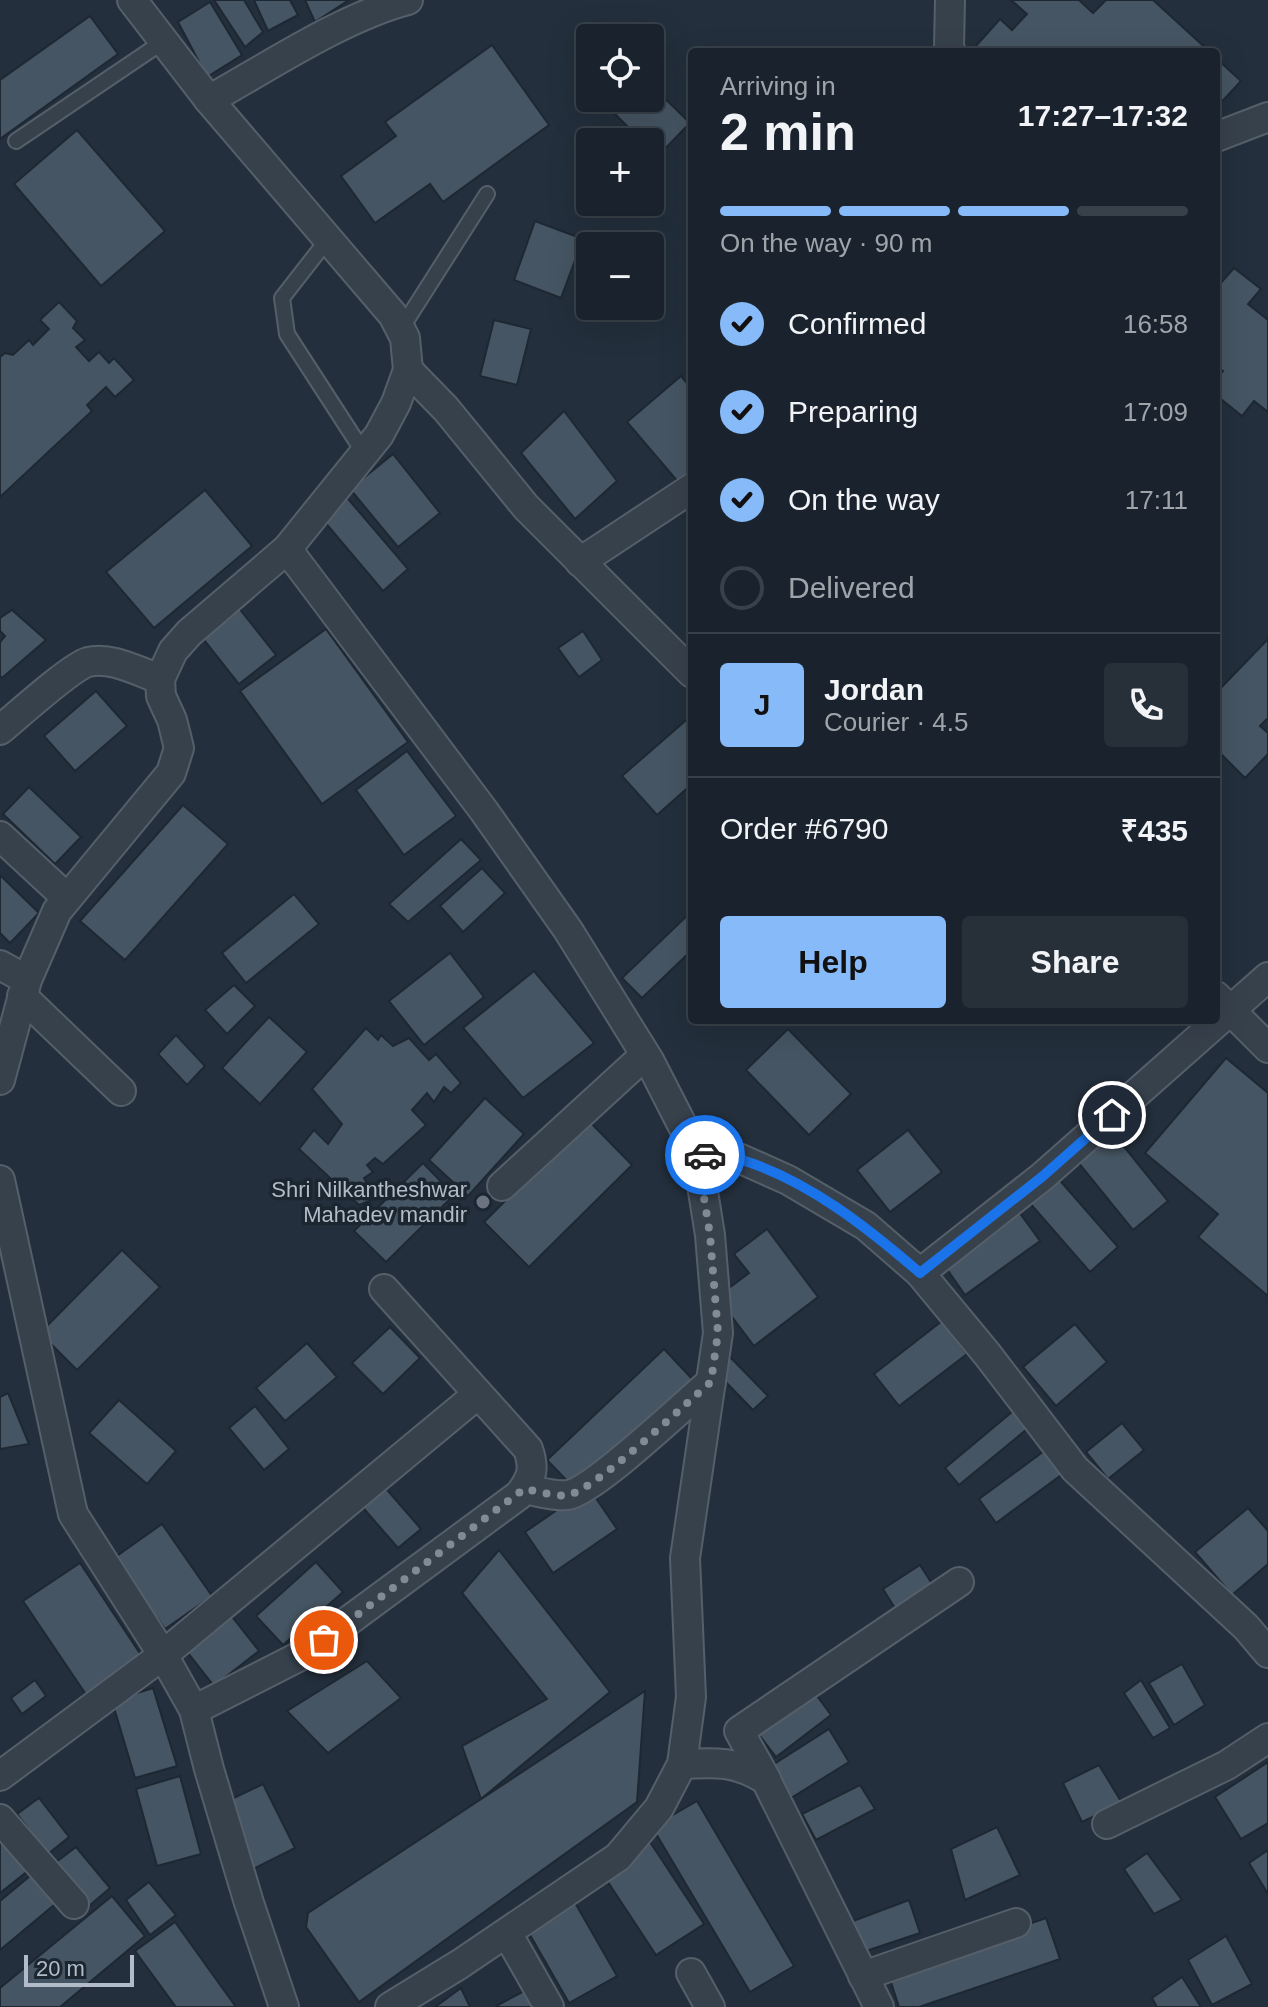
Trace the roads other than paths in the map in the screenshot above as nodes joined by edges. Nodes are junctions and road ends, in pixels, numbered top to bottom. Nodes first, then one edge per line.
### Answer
1 (132, 0) edge
2 (950, 0) edge
3 (395, 2) edge
4 (164, 41) junction
5 (949, 48) edge
6 (209, 100) junction
7 (1268, 117) edge
8 (1220, 135) edge
9 (16, 141) dead end
10 (487, 194) dead end
11 (328, 239) junction
12 (401, 329) junction
13 (408, 370) junction
14 (364, 453) junction
15 (688, 491) edge
16 (287, 549) junction
17 (580, 562) junction
18 (688, 669) edge
19 (160, 679) junction
20 (0, 730) edge
21 (0, 836) edge
22 (67, 898) junction
23 (0, 965) edge
24 (1268, 977) edge
25 (24, 988) junction
26 (1223, 1004) edge
27 (1202, 1024) edge
28 (1268, 1048) edge
29 (645, 1055) junction
30 (0, 1080) edge
31 (121, 1091) dead end
32 (697, 1154) junction
33 (0, 1180) edge
34 (502, 1186) dead end
35 (920, 1273) junction
36 (384, 1289) dead end
37 (711, 1382) junction
38 (478, 1394) junction
39 (524, 1489) junction
40 (959, 1582) dead end
41 (1268, 1653) edge
42 (163, 1655) junction
43 (194, 1710) junction
44 (1268, 1738) edge
45 (682, 1764) junction
46 (0, 1776) edge
47 (766, 1780) junction
48 (0, 1819) edge
49 (1107, 1824) dead end
50 (74, 1904) dead end
51 (1016, 1923) dead end
52 (507, 1933) junction
53 (691, 1973) dead end
54 (863, 1976) junction
55 (284, 2007) edge
56 (390, 2007) edge
57 (549, 2007) edge
58 (710, 2007) edge
59 (879, 2007) edge

1 - 4 street
2 - 5 street
3 - 6 street
4 - 6 street
4 - 9 lane
6 - 11 street
7 - 8 street
10 - 12 lane
11 - 12 street
11 - 14 lane
12 - 13 street
13 - 14 street
13 - 17 street
14 - 16 street
15 - 17 street
16 - 19 street
16 - 29 street
17 - 18 street
19 - 20 street
19 - 22 street
21 - 22 street
22 - 25 street
23 - 25 street
24 - 26 street
25 - 30 street
25 - 31 street
26 - 28 street
27 - 35 street
29 - 32 street
29 - 34 street
32 - 35 street
32 - 37 street
33 - 42 street
35 - 41 street
36 - 38 street
37 - 39 street
37 - 45 street
38 - 39 street
38 - 42 street
39 - 43 street
40 - 47 street
42 - 43 street
42 - 46 street
43 - 55 street
44 - 49 street
45 - 47 street
45 - 52 street
47 - 54 street
48 - 50 street
51 - 54 street
52 - 56 street
52 - 57 street
53 - 58 street
54 - 59 street

